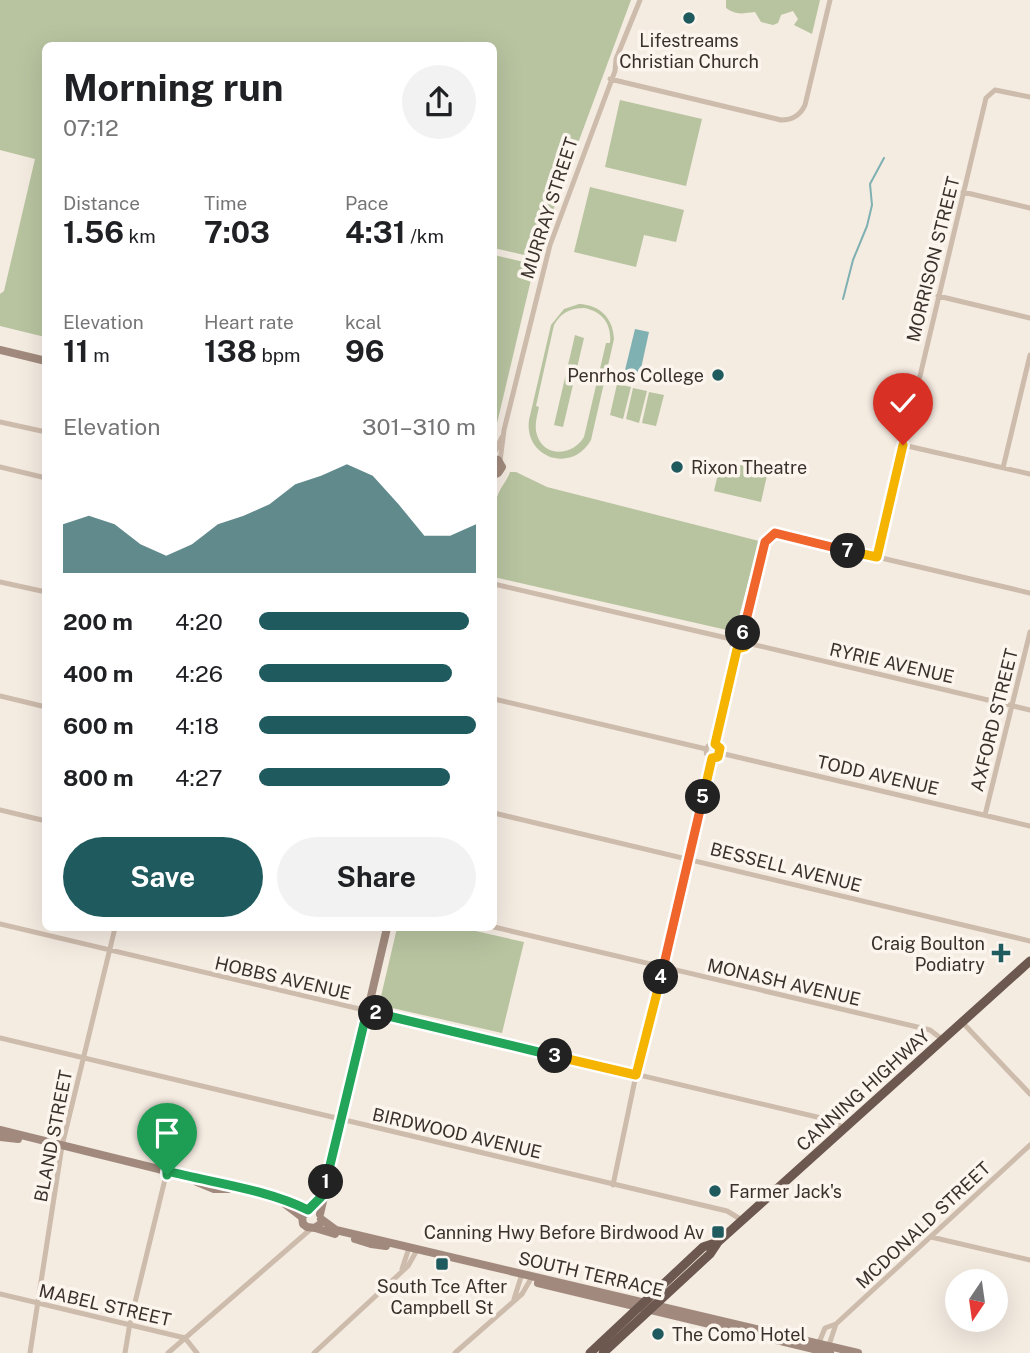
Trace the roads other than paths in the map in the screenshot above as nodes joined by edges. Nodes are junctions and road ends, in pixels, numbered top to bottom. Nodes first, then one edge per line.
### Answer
1 (640, 0) edge
2 (830, 0) edge
3 (610, 79) junction
4 (1030, 97) edge
5 (964, 192) junction
6 (1030, 208) edge
7 (938, 296) junction
8 (1030, 318) edge
9 (0, 350) edge
10 (1030, 355) edge
11 (42, 360) edge
12 (0, 422) edge
13 (504, 430) junction
14 (42, 431) edge
15 (903, 445) junction
16 (497, 447) edge
17 (497, 461) edge
18 (0, 467) edge
19 (1003, 468) junction
20 (1030, 474) edge
21 (42, 477) edge
22 (877, 557) junction
23 (0, 582) edge
24 (497, 585) edge
25 (42, 591) edge
26 (1030, 593) edge
27 (1030, 632) edge
28 (742, 633) junction
29 (731, 639) junction
30 (747, 643) junction
31 (737, 649) junction
32 (0, 696) edge
33 (497, 700) edge
34 (42, 705) edge
35 (1012, 706) junction
36 (1030, 710) edge
37 (715, 744) junction
38 (706, 749) junction
39 (720, 753) junction
40 (712, 758) junction
41 (0, 810) edge
42 (497, 814) edge
43 (985, 815) junction
44 (42, 820) edge
45 (1030, 826) edge
46 (689, 859) junction
47 (0, 924) edge
48 (497, 928) edge
49 (114, 931) edge
50 (386, 931) edge
51 (1030, 941) edge
52 (109, 951) junction
53 (1030, 961) edge
54 (663, 968) junction
55 (367, 1011) junction
56 (962, 1022) junction
57 (0, 1038) edge
58 (943, 1040) junction
59 (83, 1058) junction
60 (636, 1075) junction
61 (1030, 1094) edge
62 (341, 1120) junction
63 (844, 1129) junction
64 (0, 1130) edge
65 (0, 1137) edge
66 (1030, 1145) edge
67 (62, 1148) junction
68 (167, 1173) junction
69 (613, 1185) junction
70 (323, 1195) junction
71 (309, 1209) junction
72 (320, 1217) junction
73 (302, 1220) junction
74 (742, 1220) junction
75 (313, 1228) junction
76 (931, 1237) junction
77 (298, 1238) junction
78 (412, 1250) junction
79 (1030, 1260) edge
80 (521, 1277) junction
81 (532, 1279) junction
82 (0, 1294) edge
83 (514, 1299) junction
84 (38, 1303) junction
85 (646, 1306) junction
86 (130, 1324) junction
87 (836, 1324) junction
88 (185, 1338) junction
89 (817, 1347) junction
90 (829, 1350) edge
91 (30, 1353) edge
92 (125, 1353) edge
93 (168, 1353) edge
94 (197, 1353) edge
95 (314, 1353) edge
96 (455, 1353) edge
97 (590, 1353) edge
98 (603, 1353) edge
99 (858, 1353) edge

1 - 3 street, MURRAY STREET
2 - 3 street
3 - 13 street, MURRAY STREET
4 - 5 street, MORRISON STREET
5 - 6 street
5 - 7 street, MORRISON STREET
7 - 8 street
7 - 15 street, MORRISON STREET
9 - 11 main road
10 - 19 street
12 - 14 street
13 - 16 street, MURRAY STREET
13 - 17 street, MURRAY STREET
15 - 19 street
15 - 22 street, MORRISON STREET
18 - 21 street
19 - 20 street
22 - 26 street
22 - 28 street
23 - 25 street
24 - 29 street
27 - 35 street, AXFORD STREET
28 - 29 street
28 - 30 street
29 - 31 street
30 - 31 street
30 - 35 street, RYRIE AVENUE
31 - 37 street
32 - 34 street
33 - 38 street
35 - 36 street, RYRIE AVENUE
35 - 43 street, AXFORD STREET
37 - 38 street
37 - 39 street
38 - 40 street
39 - 40 street
39 - 43 street, TODD AVENUE
40 - 46 street
41 - 44 street
42 - 46 street, BESSELL AVENUE
43 - 45 street, TODD AVENUE
46 - 51 street, BESSELL AVENUE
46 - 54 street
47 - 52 street, HOBBS AVENUE
48 - 54 street, MONASH AVENUE
49 - 52 street, BLAND STREET
50 - 55 main road
52 - 55 street, HOBBS AVENUE
52 - 59 street, BLAND STREET
53 - 56 highway, CANNING HIGHWAY
54 - 58 street, MONASH AVENUE
54 - 60 street
55 - 60 street, HOBBS AVENUE
55 - 62 main road
56 - 58 highway, CANNING HIGHWAY
56 - 61 street
57 - 59 street, BIRDWOOD AVENUE
58 - 63 highway, CANNING HIGHWAY
59 - 62 street, BIRDWOOD AVENUE
59 - 67 street, BLAND STREET
60 - 63 street, HOBBS AVENUE
60 - 69 street
62 - 69 street, BIRDWOOD AVENUE
62 - 70 main road
63 - 74 highway, CANNING HIGHWAY
64 - 67 main road
65 - 67 main road
66 - 76 street, MCDONALD STREET
67 - 68 main road
67 - 84 street, BLAND STREET
68 - 71 main road
68 - 73 main road
68 - 86 street
69 - 74 street, BIRDWOOD AVENUE
70 - 71 main road
70 - 72 main road
71 - 72 main road, SOUTH TERRACE
71 - 73 main road
72 - 75 main road
72 - 78 main road, SOUTH TERRACE
73 - 75 main road, SOUTH TERRACE
73 - 77 street
74 - 85 highway, CANNING HIGHWAY
75 - 77 street
75 - 78 main road, SOUTH TERRACE
76 - 79 street
76 - 87 street, MCDONALD STREET
77 - 88 street
78 - 80 main road, SOUTH TERRACE
78 - 95 street
80 - 81 main road, SOUTH TERRACE
80 - 83 street
81 - 83 street
81 - 85 main road, SOUTH TERRACE
82 - 84 street, MABEL STREET
83 - 96 street
84 - 86 street, MABEL STREET
84 - 91 street, BLAND STREET
85 - 89 main road, SOUTH TERRACE
85 - 97 highway, CANNING HIGHWAY
85 - 98 highway, CANNING HIGHWAY
86 - 88 street, MABEL STREET
86 - 92 street
87 - 89 street, MCDONALD STREET
87 - 90 street, MCDONALD STREET
88 - 93 street
88 - 94 street, MABEL STREET
89 - 90 main road, SOUTH TERRACE
90 - 99 main road, SOUTH TERRACE

